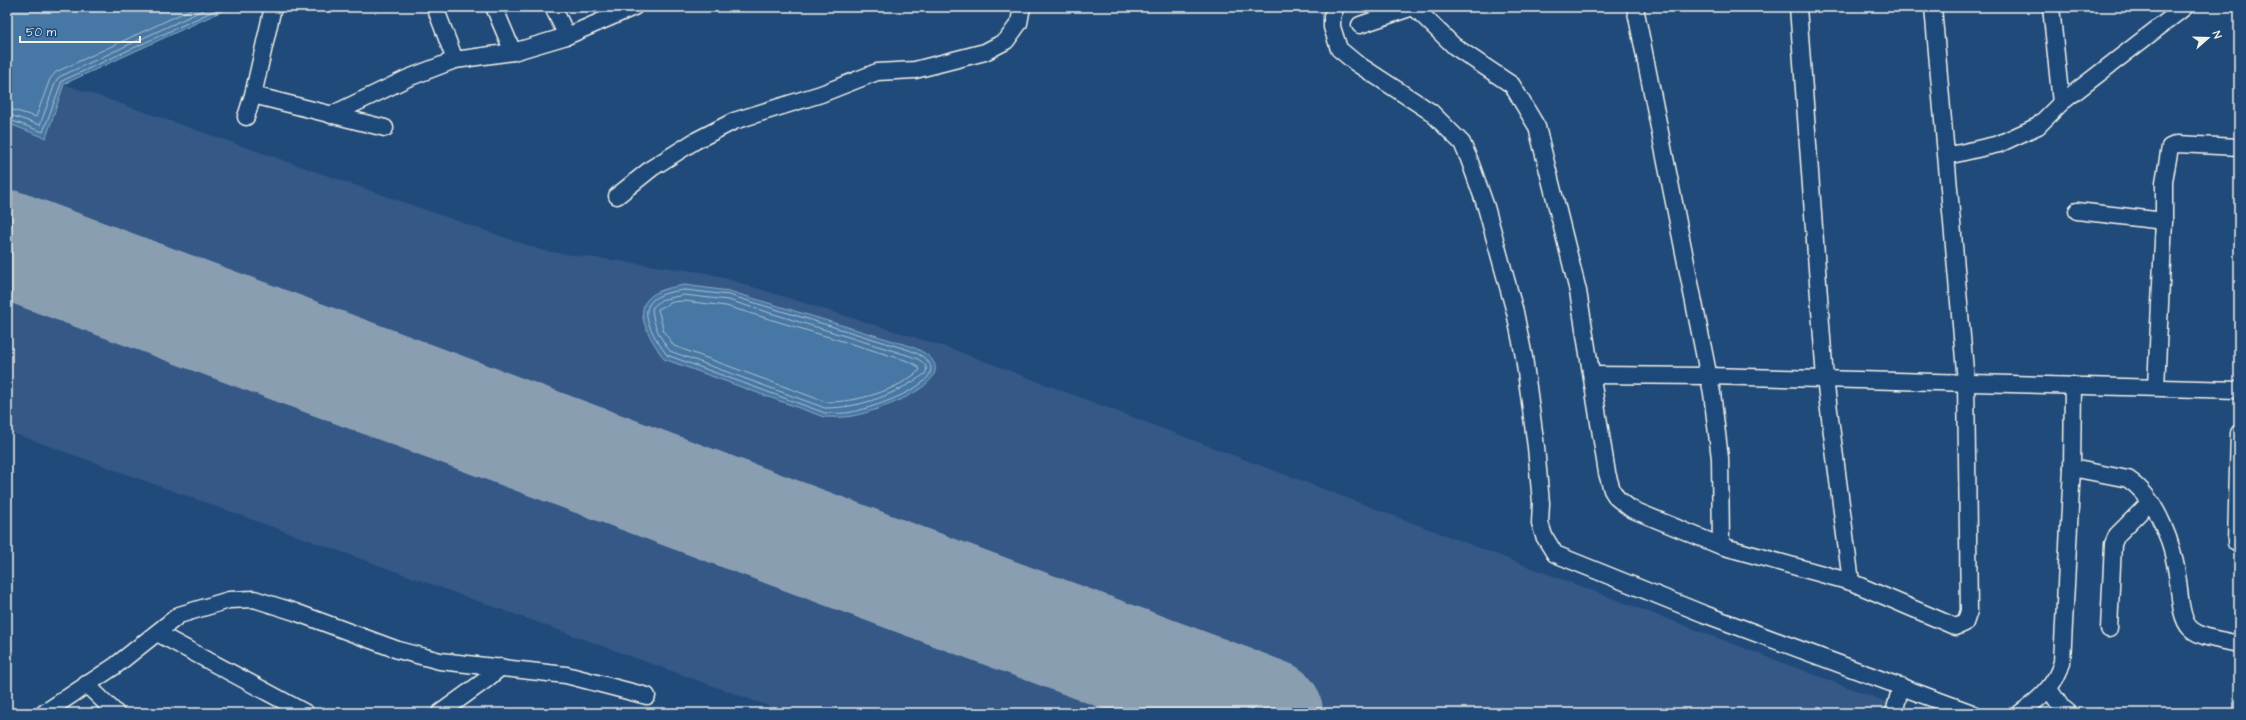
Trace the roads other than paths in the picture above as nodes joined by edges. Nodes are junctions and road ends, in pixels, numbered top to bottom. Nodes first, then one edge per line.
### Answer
1 (273, 7) edge
2 (435, 7) edge
3 (494, 7) edge
4 (553, 7) edge
5 (634, 7) edge
6 (1022, 7) edge
7 (1336, 7) edge
8 (1414, 7) edge
9 (1635, 7) edge
10 (1798, 7) edge
11 (1933, 7) edge
12 (2051, 7) edge
13 (2185, 7) edge
14 (2162, 14) edge
15 (1360, 25) dead end
16 (567, 36) junction
17 (514, 52) junction
18 (455, 60) junction
19 (253, 95) junction
20 (2061, 103) junction
21 (331, 115) junction
22 (246, 117) dead end
23 (385, 128) dead end
24 (2239, 147) edge
25 (1947, 156) junction
26 (617, 196) dead end
27 (2077, 211) dead end
28 (2164, 221) junction
29 (1592, 375) junction
30 (1708, 376) junction
31 (1825, 379) junction
32 (1966, 382) junction
33 (2073, 386) junction
34 (2156, 387) junction
35 (2239, 390) edge
36 (2239, 433) edge
37 (2072, 468) junction
38 (2150, 502) junction
39 (2236, 543) dead end
40 (1721, 546) junction
41 (1851, 582) junction
42 (2109, 629) dead end
43 (157, 632) junction
44 (2239, 644) edge
45 (500, 667) junction
46 (86, 684) junction
47 (1900, 686) junction
48 (2049, 689) junction
49 (647, 696) dead end
50 (44, 713) edge
51 (116, 713) edge
52 (306, 713) edge
53 (440, 713) edge
54 (1894, 713) edge
55 (1972, 713) edge
56 (2020, 713) edge
57 (2068, 713) edge

1 - 19 street
2 - 18 street
3 - 17 street
4 - 16 street
5 - 16 street
6 - 26 street
7 - 47 street
8 - 15 street
8 - 29 street
9 - 30 street
10 - 31 street
11 - 25 street
12 - 20 street
13 - 14 street
14 - 20 street
16 - 17 street
17 - 18 street
18 - 21 street
19 - 21 street
19 - 22 street
20 - 25 street
21 - 23 street
24 - 28 street
25 - 32 street
27 - 28 street
28 - 34 street
29 - 30 street
29 - 40 street
30 - 31 street
30 - 40 street
31 - 32 street
31 - 41 street
32 - 33 street
32 - 41 street
33 - 34 street
33 - 37 street
34 - 35 street
36 - 39 street
37 - 38 street
37 - 48 street
38 - 42 street
38 - 44 street
40 - 41 street
43 - 45 street
43 - 46 street
43 - 52 street
45 - 49 street
45 - 53 street
46 - 50 street
46 - 51 street
47 - 54 street
47 - 55 street
48 - 56 street
48 - 57 street

